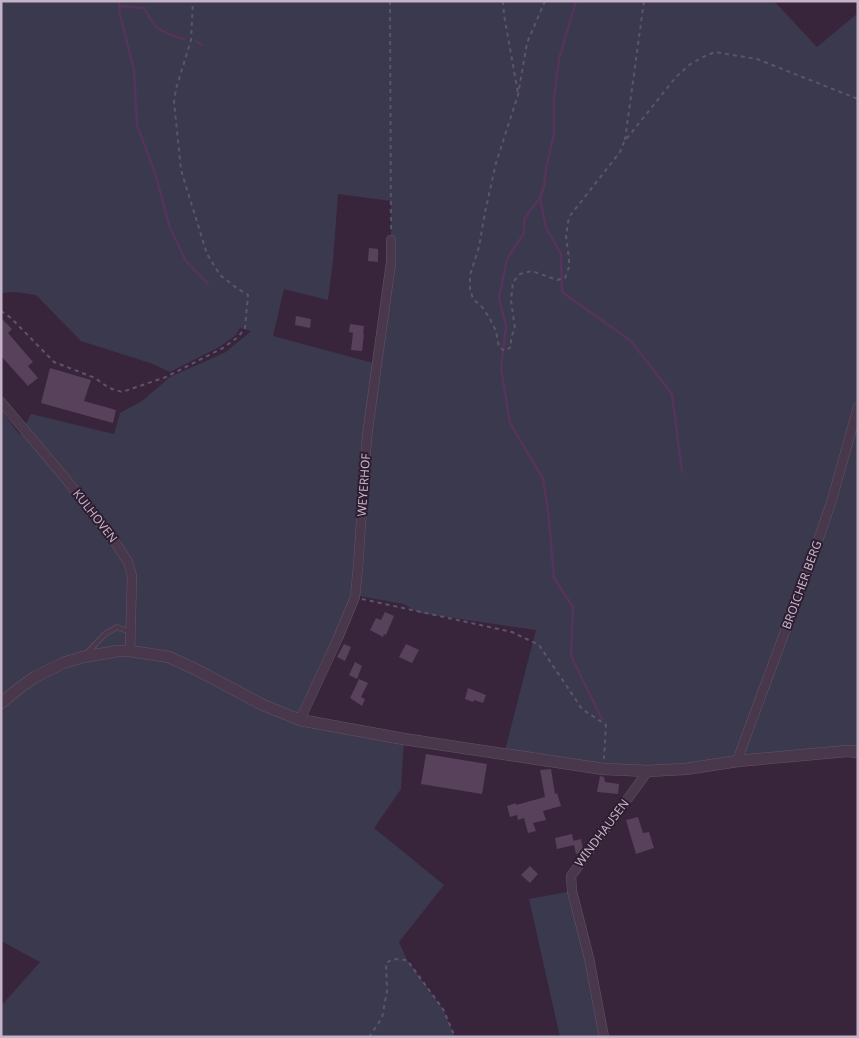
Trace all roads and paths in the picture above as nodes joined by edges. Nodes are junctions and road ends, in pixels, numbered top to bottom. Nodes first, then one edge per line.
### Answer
1 (193, 1) edge
2 (390, 1) edge
3 (503, 1) edge
4 (544, 1) edge
5 (644, 1) edge
6 (518, 95) junction
7 (858, 99) edge
8 (624, 142) junction
9 (391, 240) joint
10 (1, 311) edge
11 (1, 402) edge
12 (858, 407) edge
13 (355, 597) junction
14 (130, 632) junction
15 (130, 652) junction
16 (83, 657) junction
17 (1, 702) edge
18 (300, 720) junction
19 (858, 752) edge
20 (738, 761) junction
21 (603, 769) junction
22 (648, 771) junction
23 (369, 1037) edge
24 (455, 1037) edge
25 (604, 1037) edge

1 - 10 path
2 - 9 path
3 - 6 path
4 - 6 path
5 - 8 path
6 - 8 path
7 - 8 path
9 - 13 street, WEYERHOF
11 - 14 street, KULHOVEN
12 - 20 street, BROICHER BERG
13 - 18 street, WEYERHOF
13 - 21 path
14 - 15 street, KULHOVEN
14 - 16 lane
15 - 16 street
15 - 18 street
16 - 17 street
18 - 21 street
19 - 20 street
20 - 22 street
21 - 22 street
22 - 25 street, WINDHAUSEN
23 - 24 path

